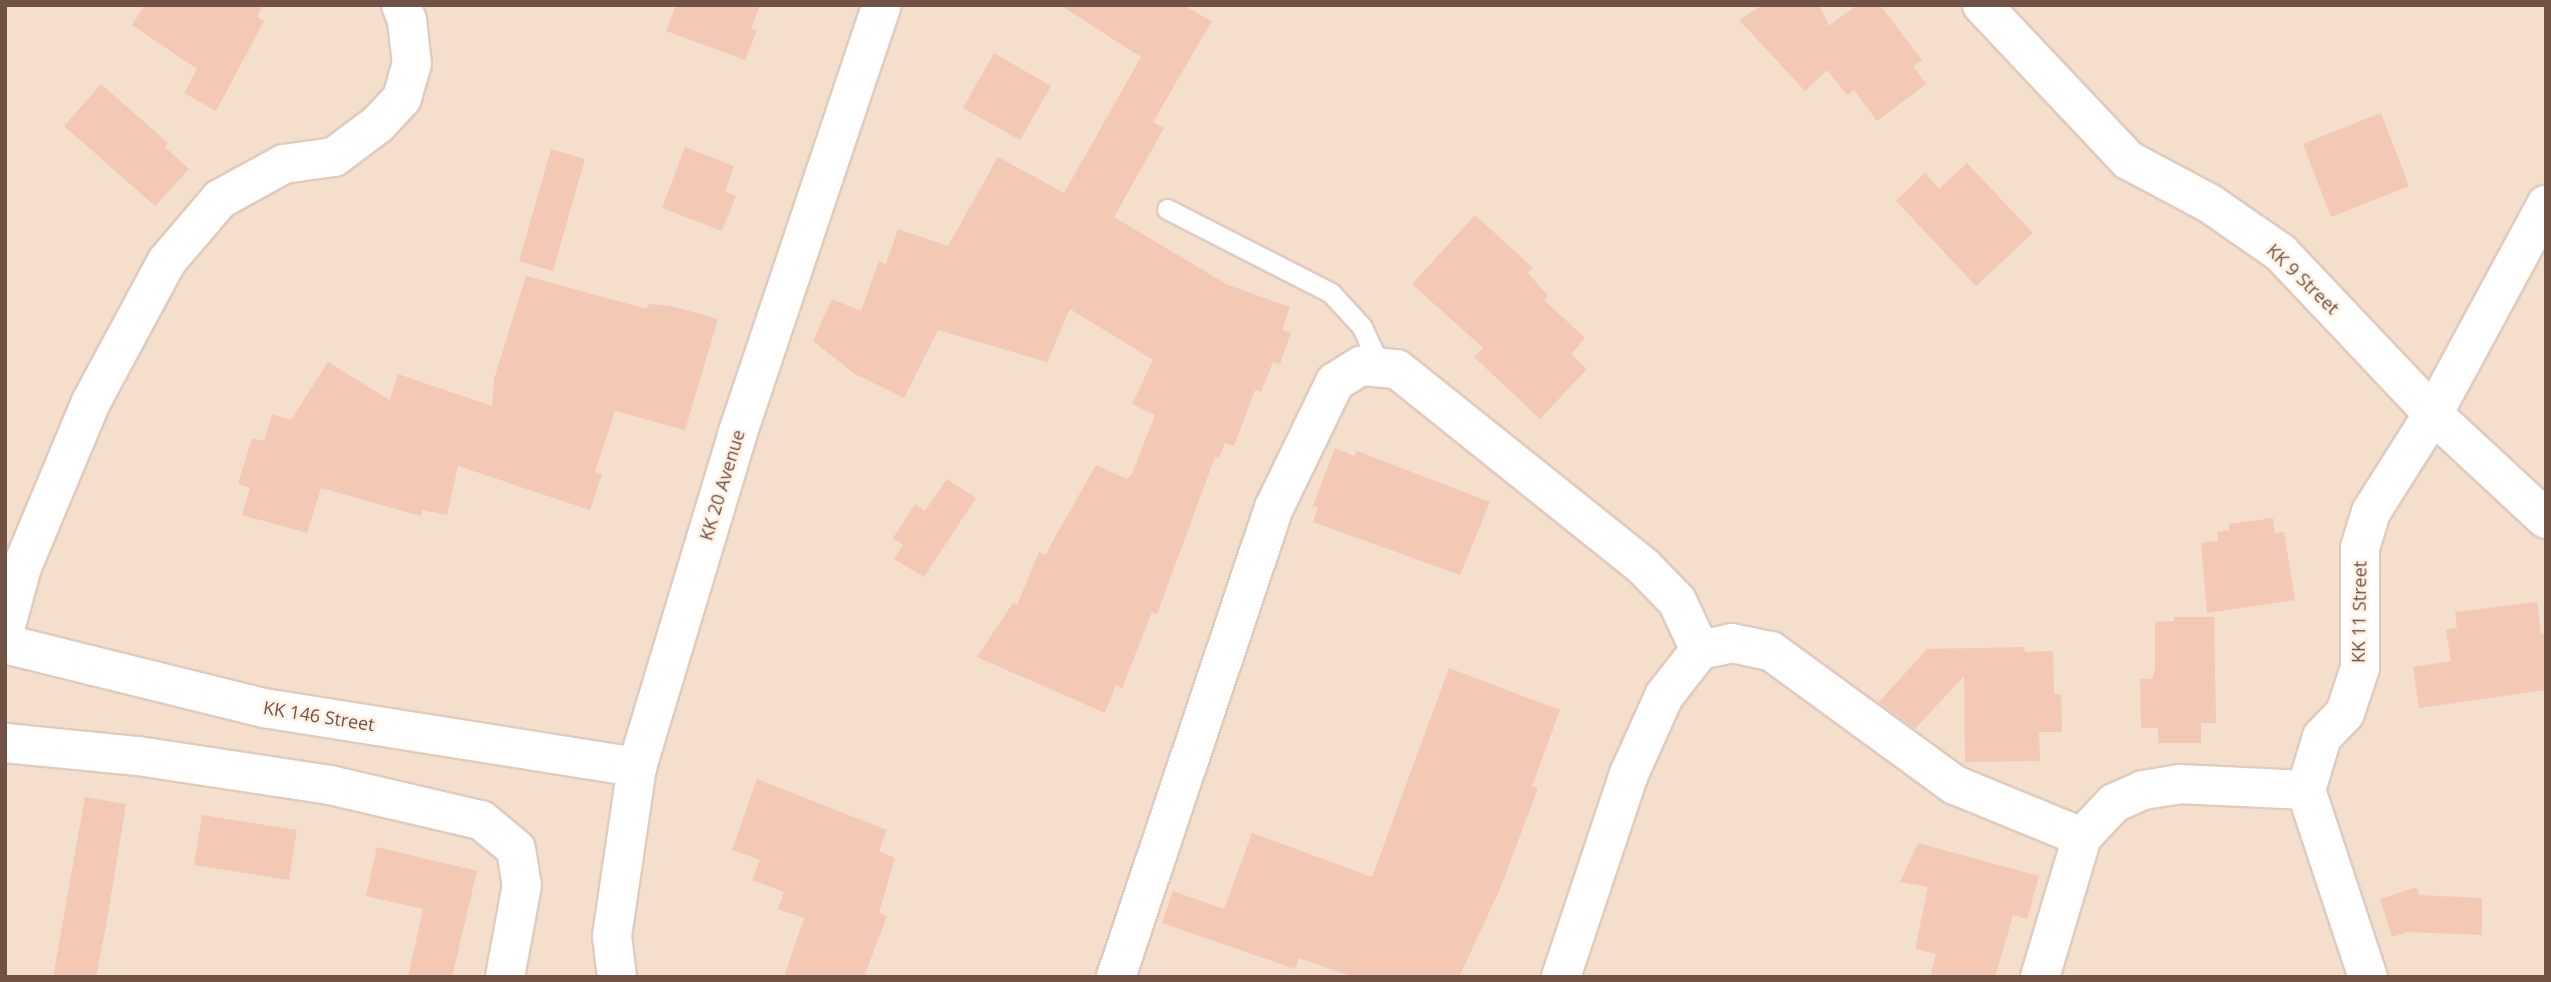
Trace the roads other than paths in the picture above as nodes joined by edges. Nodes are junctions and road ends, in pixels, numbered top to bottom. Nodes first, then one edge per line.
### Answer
1 (401, 5) edge
2 (883, 5) edge
3 (1982, 5) edge
4 (2546, 205) edge
5 (1167, 209) dead end
6 (1379, 364) junction
7 (2433, 414) junction
8 (2546, 519) edge
9 (5, 629) edge
10 (5, 644) edge
11 (1700, 650) junction
12 (5, 743) edge
13 (637, 768) junction
14 (2306, 790) junction
15 (2082, 837) junction
16 (505, 977) edge
17 (617, 977) edge
18 (1116, 977) edge
19 (1561, 977) edge
20 (2040, 977) edge
21 (2368, 977) edge

1 - 9 street
2 - 13 street, KK 20 Avenue
3 - 7 street, KK 9 Street
4 - 7 street, KK 11 Street
5 - 6 lane
6 - 11 street
6 - 18 street
7 - 8 street, KK 9 Street
7 - 14 street, KK 11 Street
10 - 13 street, KK 146 Street
11 - 15 street
11 - 19 street
12 - 16 street
13 - 17 street, KK 20 Avenue
14 - 15 street
14 - 21 street
15 - 20 street

